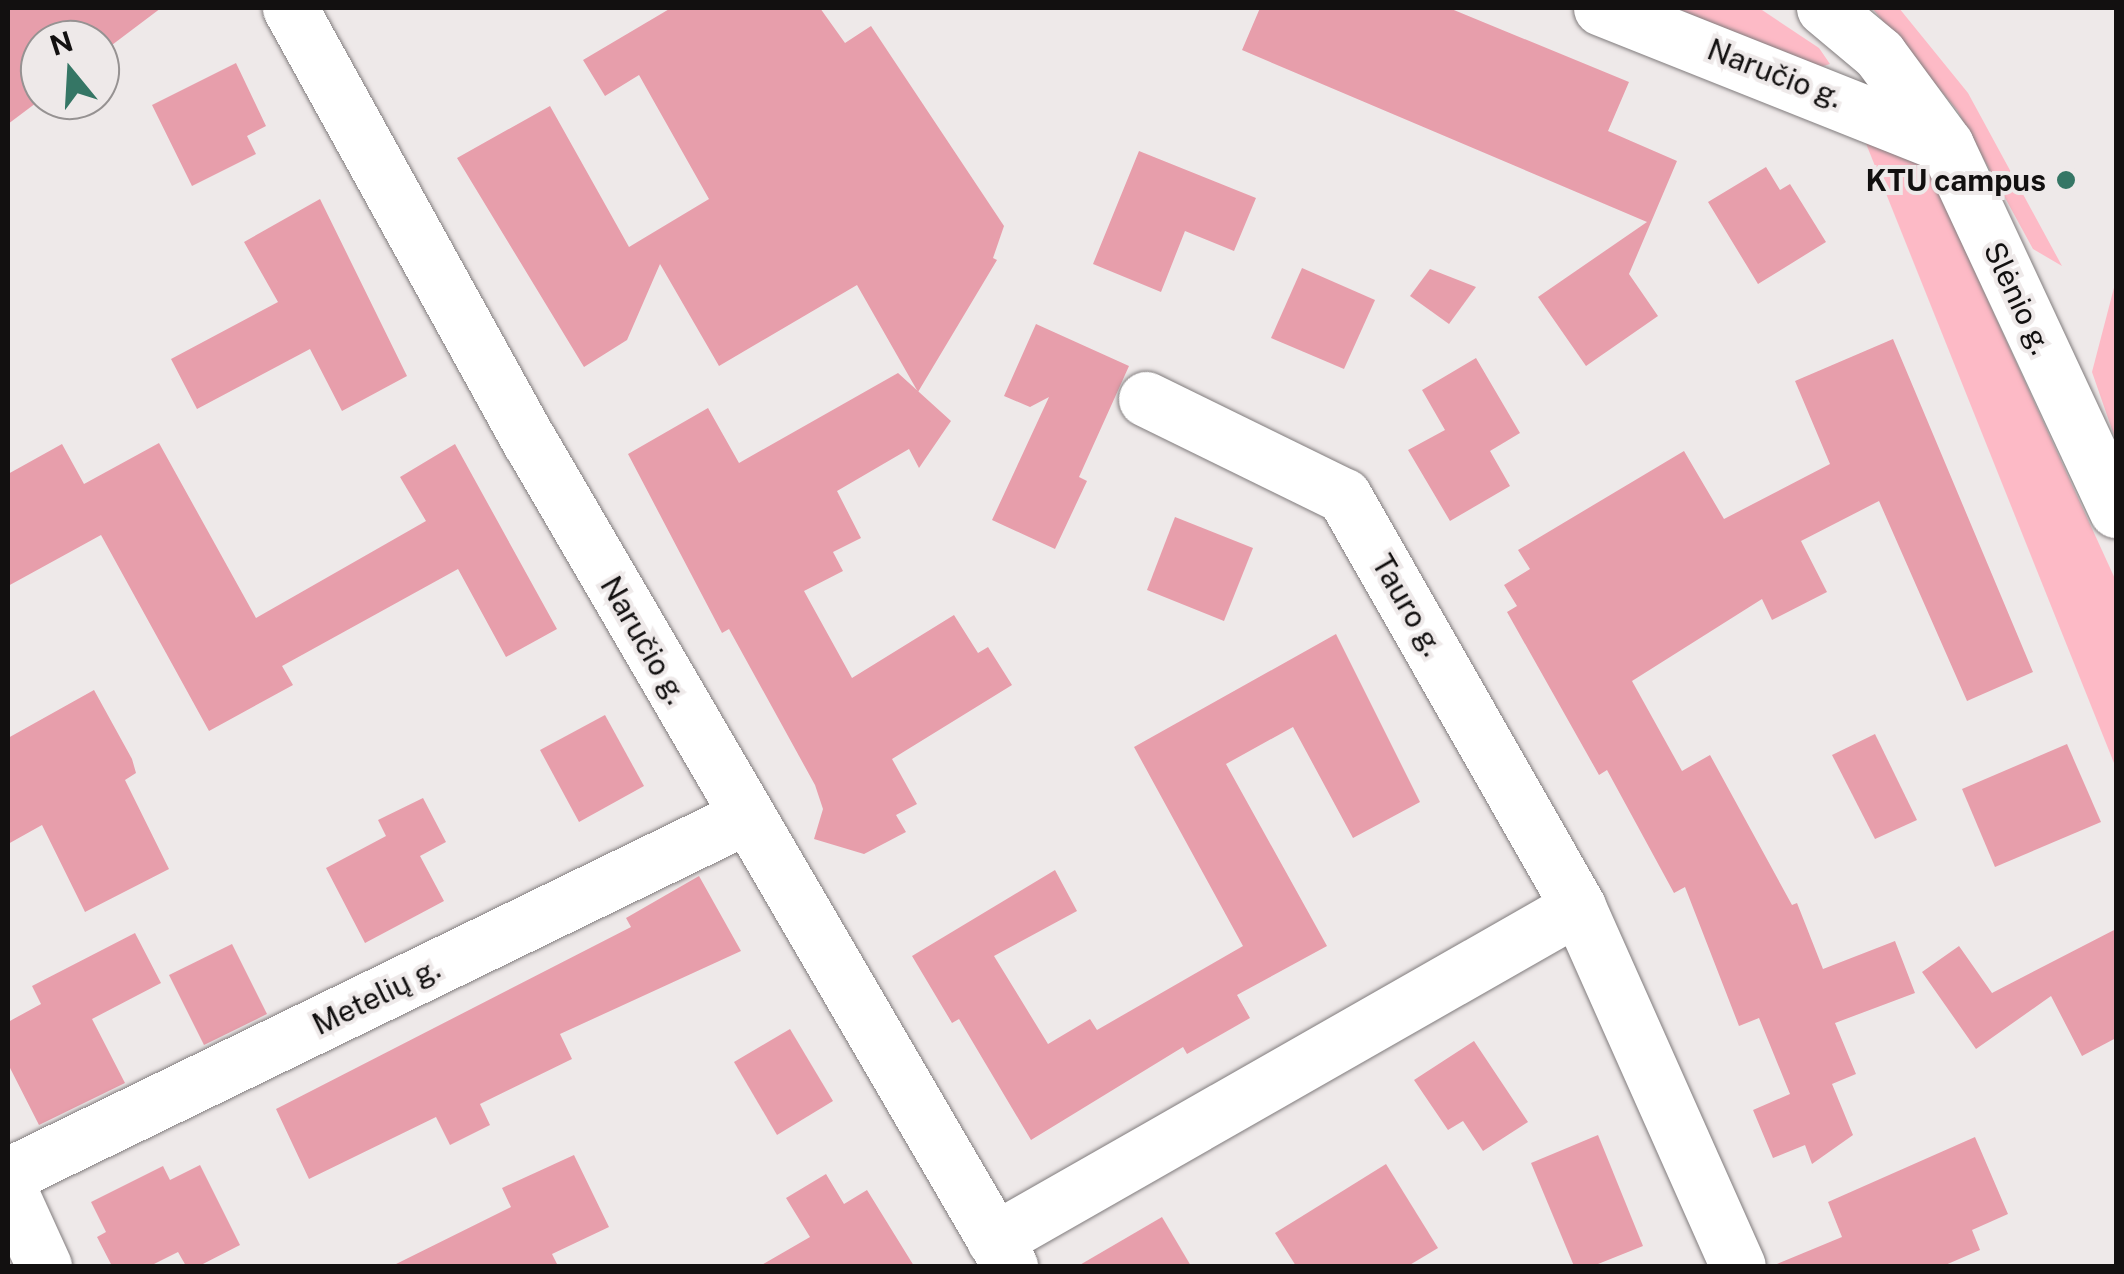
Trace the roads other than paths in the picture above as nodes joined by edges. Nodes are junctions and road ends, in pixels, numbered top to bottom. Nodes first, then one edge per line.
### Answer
1 (290, 8) edge
2 (1601, 8) edge
3 (1824, 8) edge
4 (1946, 144) junction
5 (1146, 399) dead end
6 (2116, 510) edge
7 (745, 817) junction
8 (1578, 907) junction
9 (8, 1175) edge
10 (8, 1187) edge
11 (1002, 1254) edge
12 (44, 1266) edge
13 (1738, 1266) edge

1 - 7 street, Naručio g.
2 - 4 street, Naručio g.
3 - 4 street, Slėnio g.
4 - 6 street, Slėnio g.
5 - 8 street, Tauro g.
7 - 9 street, Metelių g.
7 - 11 street, Naručio g.
8 - 11 street
8 - 13 street, Tauro g.
10 - 12 street

